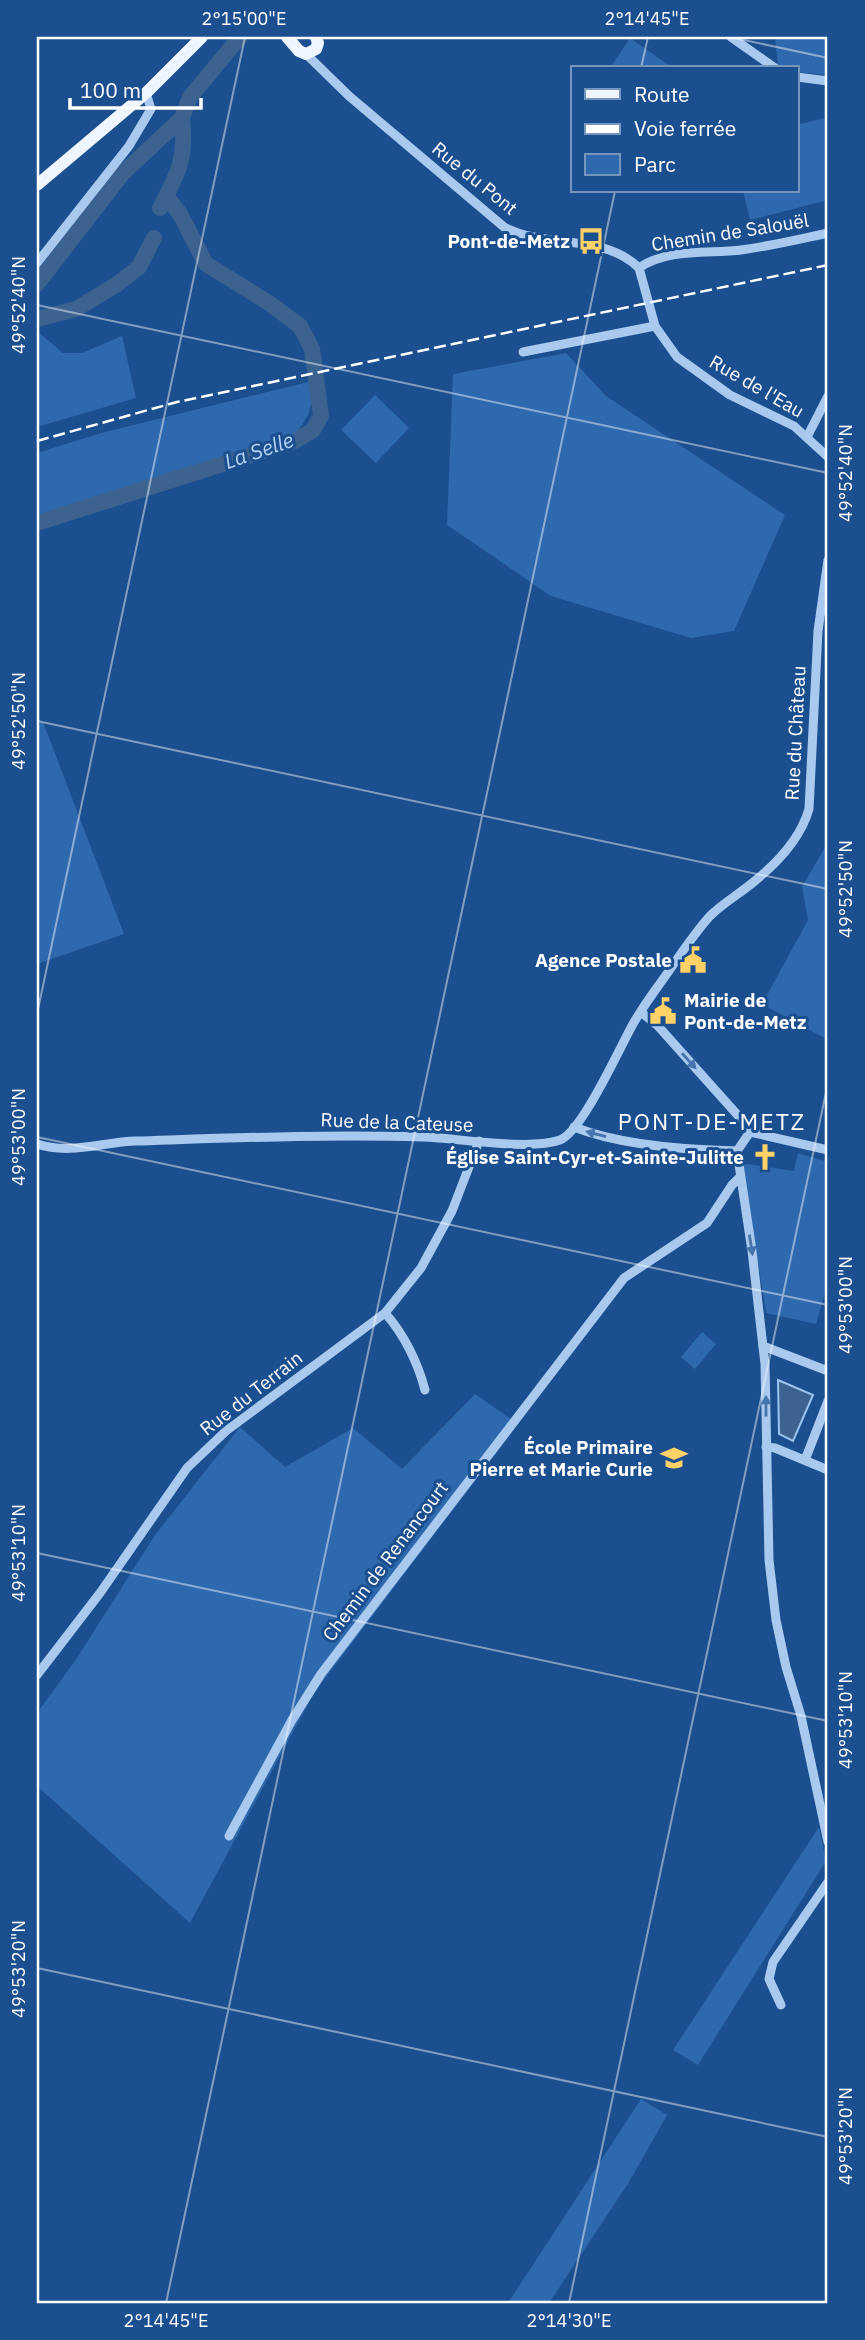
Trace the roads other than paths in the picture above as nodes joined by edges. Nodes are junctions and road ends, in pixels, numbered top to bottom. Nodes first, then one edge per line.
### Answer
1 (202, 37) edge
2 (731, 37) edge
3 (307, 42) edge
4 (772, 66) edge
5 (798, 77) edge
6 (828, 81) edge
7 (146, 93) junction
8 (37, 185) edge
9 (828, 233) edge
10 (37, 263) edge
11 (639, 268) junction
12 (655, 326) junction
13 (523, 352) dead end
14 (828, 396) edge
15 (807, 437) junction
16 (828, 457) edge
17 (828, 560) edge
18 (641, 1012) junction
19 (574, 1127) junction
20 (750, 1132) junction
21 (479, 1142) junction
22 (37, 1144) edge
23 (828, 1150) edge
24 (737, 1151) junction
25 (739, 1178) junction
26 (385, 1313) junction
27 (763, 1346) junction
28 (828, 1371) edge
29 (425, 1390) dead end
30 (828, 1401) edge
31 (766, 1447) junction
32 (805, 1460) junction
33 (828, 1470) edge
34 (37, 1675) edge
35 (229, 1836) dead end
36 (828, 1842) edge
37 (828, 1882) edge
38 (781, 2005) dead end

1 - 7 main road
2 - 4 street
3 - 11 street, Rue du Pont
5 - 6 street
7 - 8 main road
7 - 10 street
9 - 11 street, Chemin de Salouël
11 - 12 street, Rue de l'Eau
12 - 13 street
12 - 15 street, Rue de l'Eau
14 - 15 street
15 - 16 street, Rue de l'Eau
17 - 18 street, Rue du Château
18 - 19 street, Rue du Château
18 -> 20 street
19 - 21 street, Rue de la Cateuse
24 -> 19 street
20 - 23 street
20 - 24 street
21 - 22 street, Rue de la Cateuse
21 - 26 street, Rue du Terrain
24 - 25 street
25 -> 27 street
25 - 35 street, Chemin de Renancourt
26 - 29 street
26 - 34 street, Rue du Terrain
27 - 28 street
31 -> 27 street
30 - 32 street
31 - 32 street
31 - 36 street
32 - 33 street
37 - 38 street

